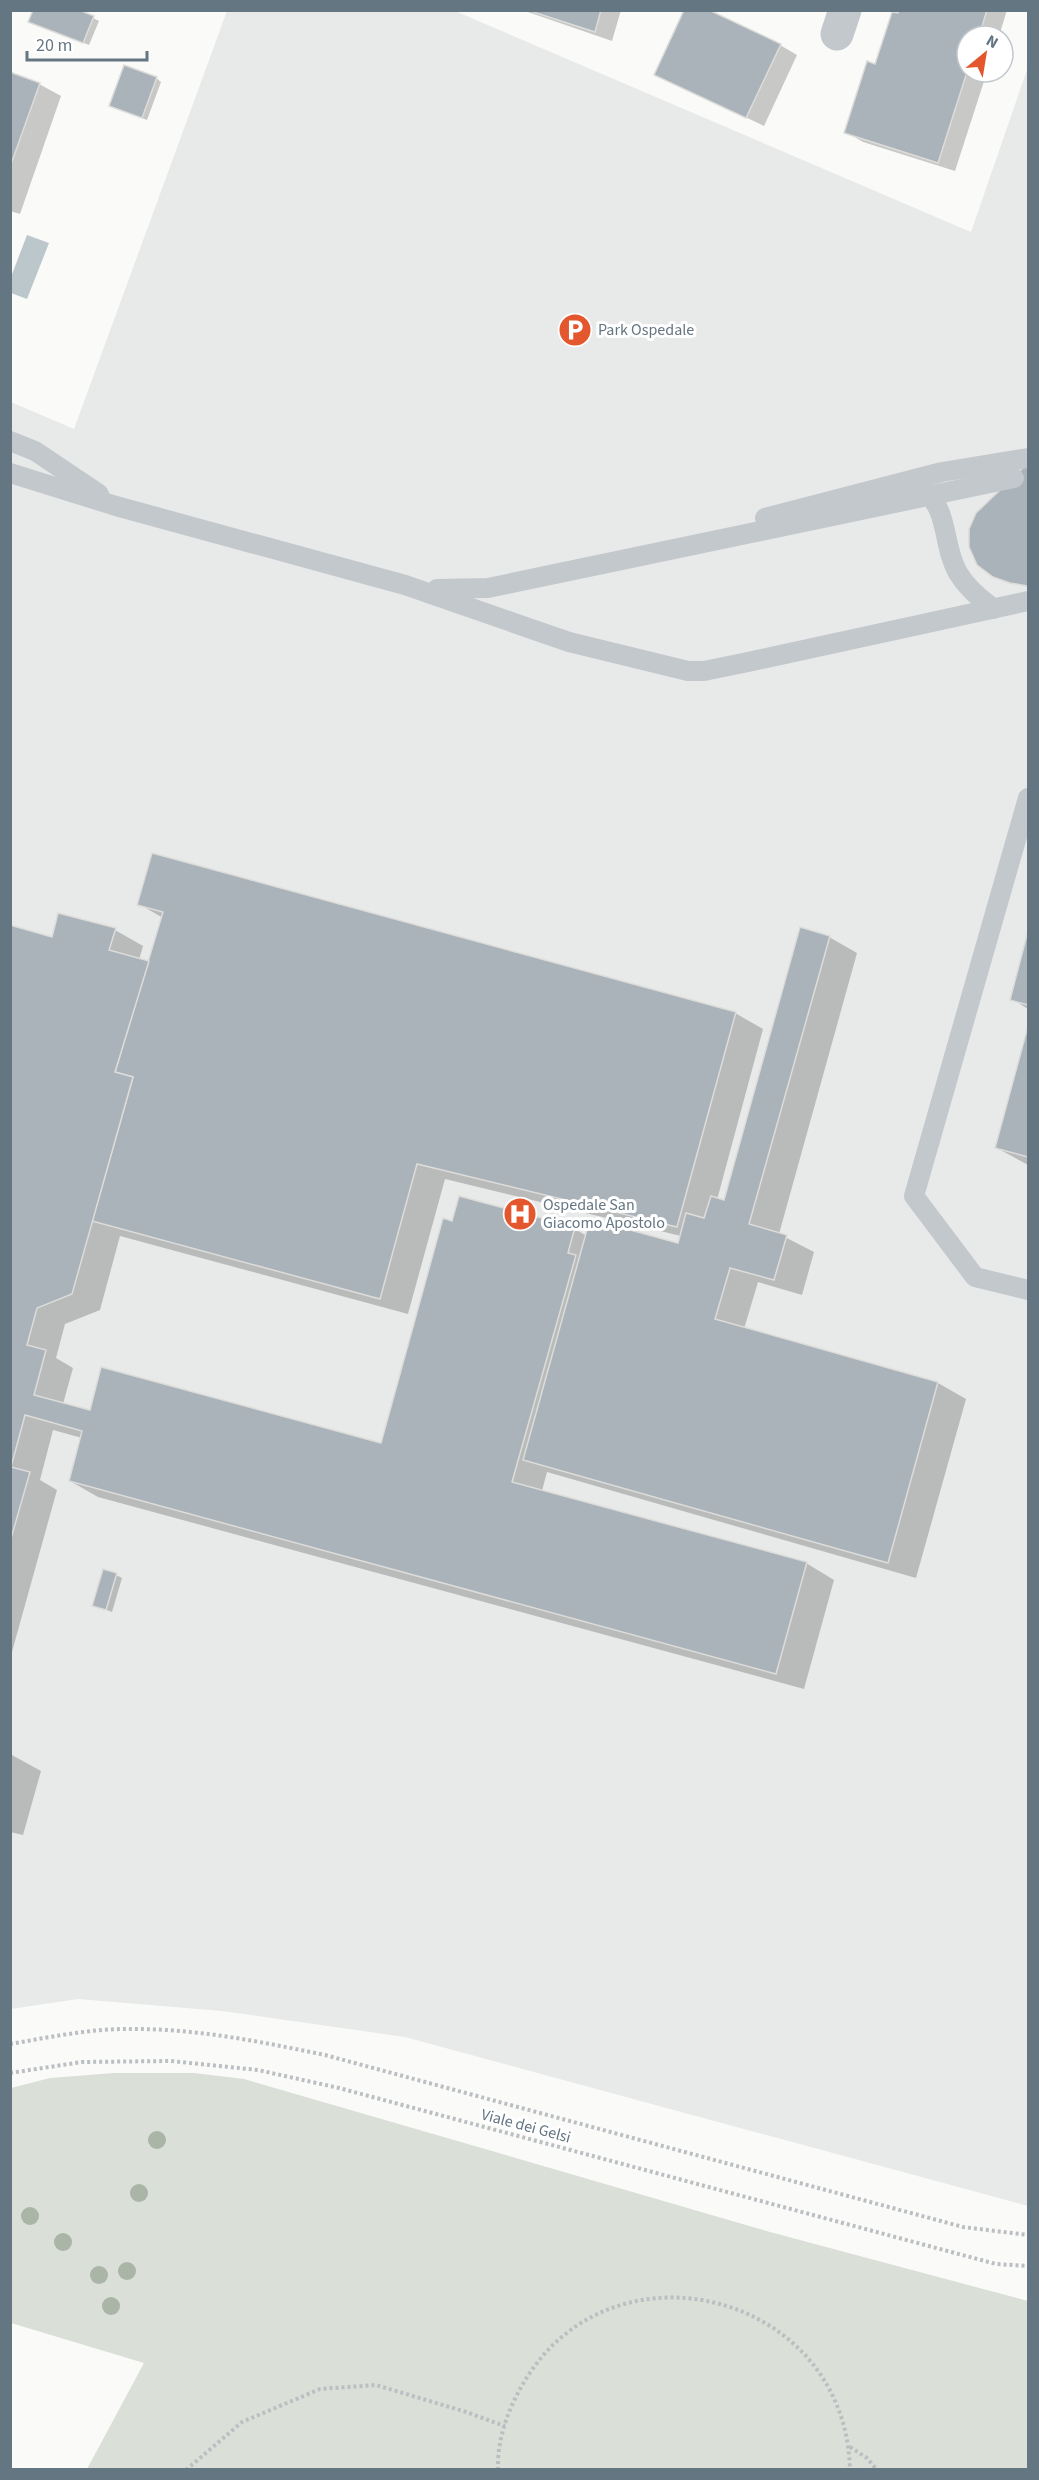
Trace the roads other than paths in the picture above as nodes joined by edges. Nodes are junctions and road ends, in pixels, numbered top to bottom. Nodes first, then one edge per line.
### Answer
1 (10, 441) edge
2 (1029, 458) edge
3 (10, 473) edge
4 (1014, 478) dead end
5 (910, 480) junction
6 (932, 496) junction
7 (116, 506) junction
8 (405, 585) junction
9 (488, 588) junction
10 (1022, 603) edge
11 (994, 609) junction
12 (1029, 798) edge
13 (1029, 1290) edge

1 - 7 lane
2 - 5 lane
3 - 7 lane
4 - 6 lane
5 - 6 lane
5 - 9 lane
6 - 9 lane
6 - 11 lane
7 - 8 lane
8 - 9 lane
8 - 11 lane
10 - 11 lane
12 - 13 lane

